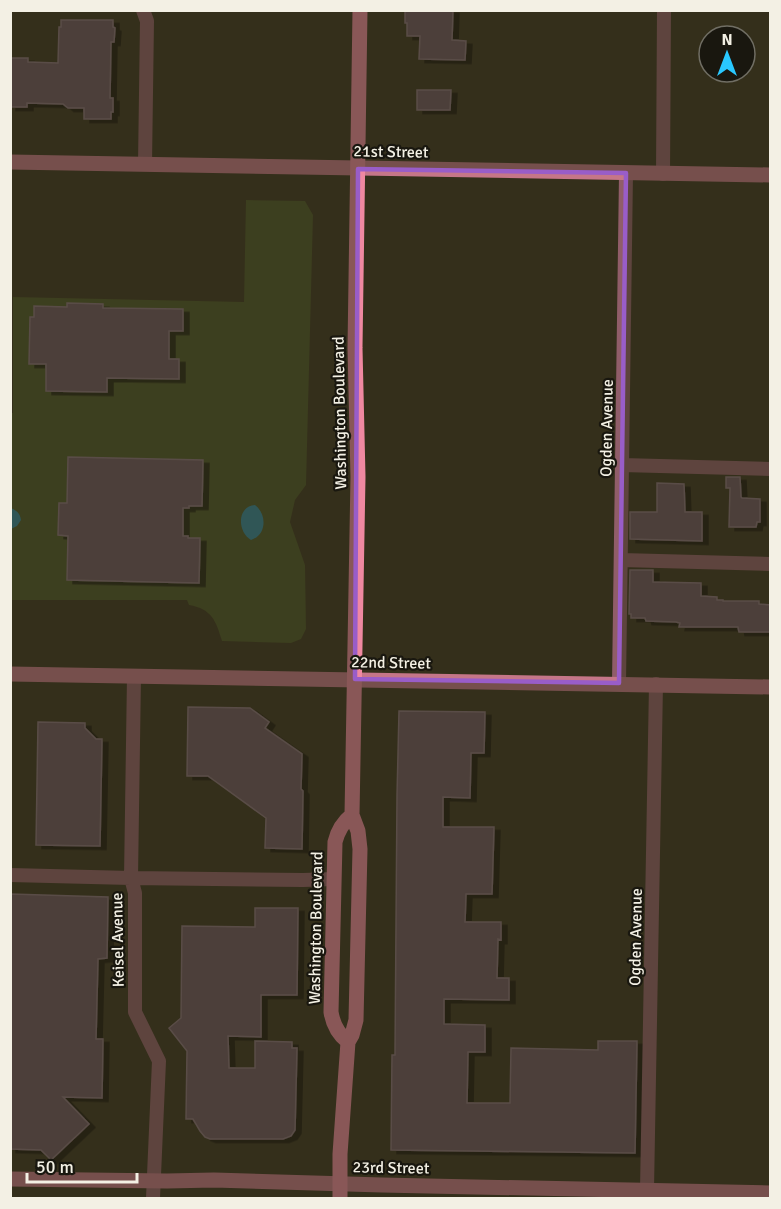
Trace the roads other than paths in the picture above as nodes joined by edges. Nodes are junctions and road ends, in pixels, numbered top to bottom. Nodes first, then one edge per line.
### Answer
1 (143, 10) edge
2 (360, 10) edge
3 (664, 10) edge
4 (10, 162) edge
5 (145, 164) junction
6 (358, 169) junction
7 (626, 173) junction
8 (663, 174) junction
9 (771, 176) edge
10 (622, 465) junction
11 (771, 469) edge
12 (621, 560) junction
13 (771, 564) edge
14 (10, 674) edge
15 (134, 676) junction
16 (355, 679) junction
17 (619, 683) junction
18 (656, 684) junction
19 (771, 687) edge
20 (352, 815) junction
21 (10, 874) edge
22 (131, 878) junction
23 (334, 879) junction
24 (348, 1042) junction
25 (10, 1179) edge
26 (154, 1181) junction
27 (647, 1190) junction
28 (340, 1191) edge
29 (771, 1193) edge
30 (153, 1198) edge

1 - 5 street
2 - 6 main road, Washington Boulevard
3 - 8 street
4 - 5 street, 21st Street
5 - 6 street, 21st Street
6 - 7 street, 21st Street
6 - 16 main road, Washington Boulevard
7 - 8 street, 21st Street
7 - 10 street, Ogden Avenue
8 - 9 street, 21st Street
10 - 11 street
10 - 12 street, Ogden Avenue
12 - 13 street
12 - 17 street, Ogden Avenue
14 - 15 street, 22nd Street
15 - 16 street, 22nd Street
15 - 22 street, Keisel Avenue
16 - 17 street, 22nd Street
16 - 20 main road, Washington Boulevard
17 - 18 street, 22nd Street
18 - 19 street, 22nd Street
18 - 27 street, Ogden Avenue
20 - 23 main road, Washington Boulevard
20 - 24 main road, Washington Boulevard
21 - 22 street
22 - 23 street
22 - 26 street, Keisel Avenue
23 - 24 main road, Washington Boulevard
24 - 28 main road, Washington Boulevard
25 - 26 street, 23rd Street
26 - 28 street, 23rd Street
26 - 30 street, Keisel Avenue
27 - 28 street, 23rd Street
27 - 29 street, 23rd Street

